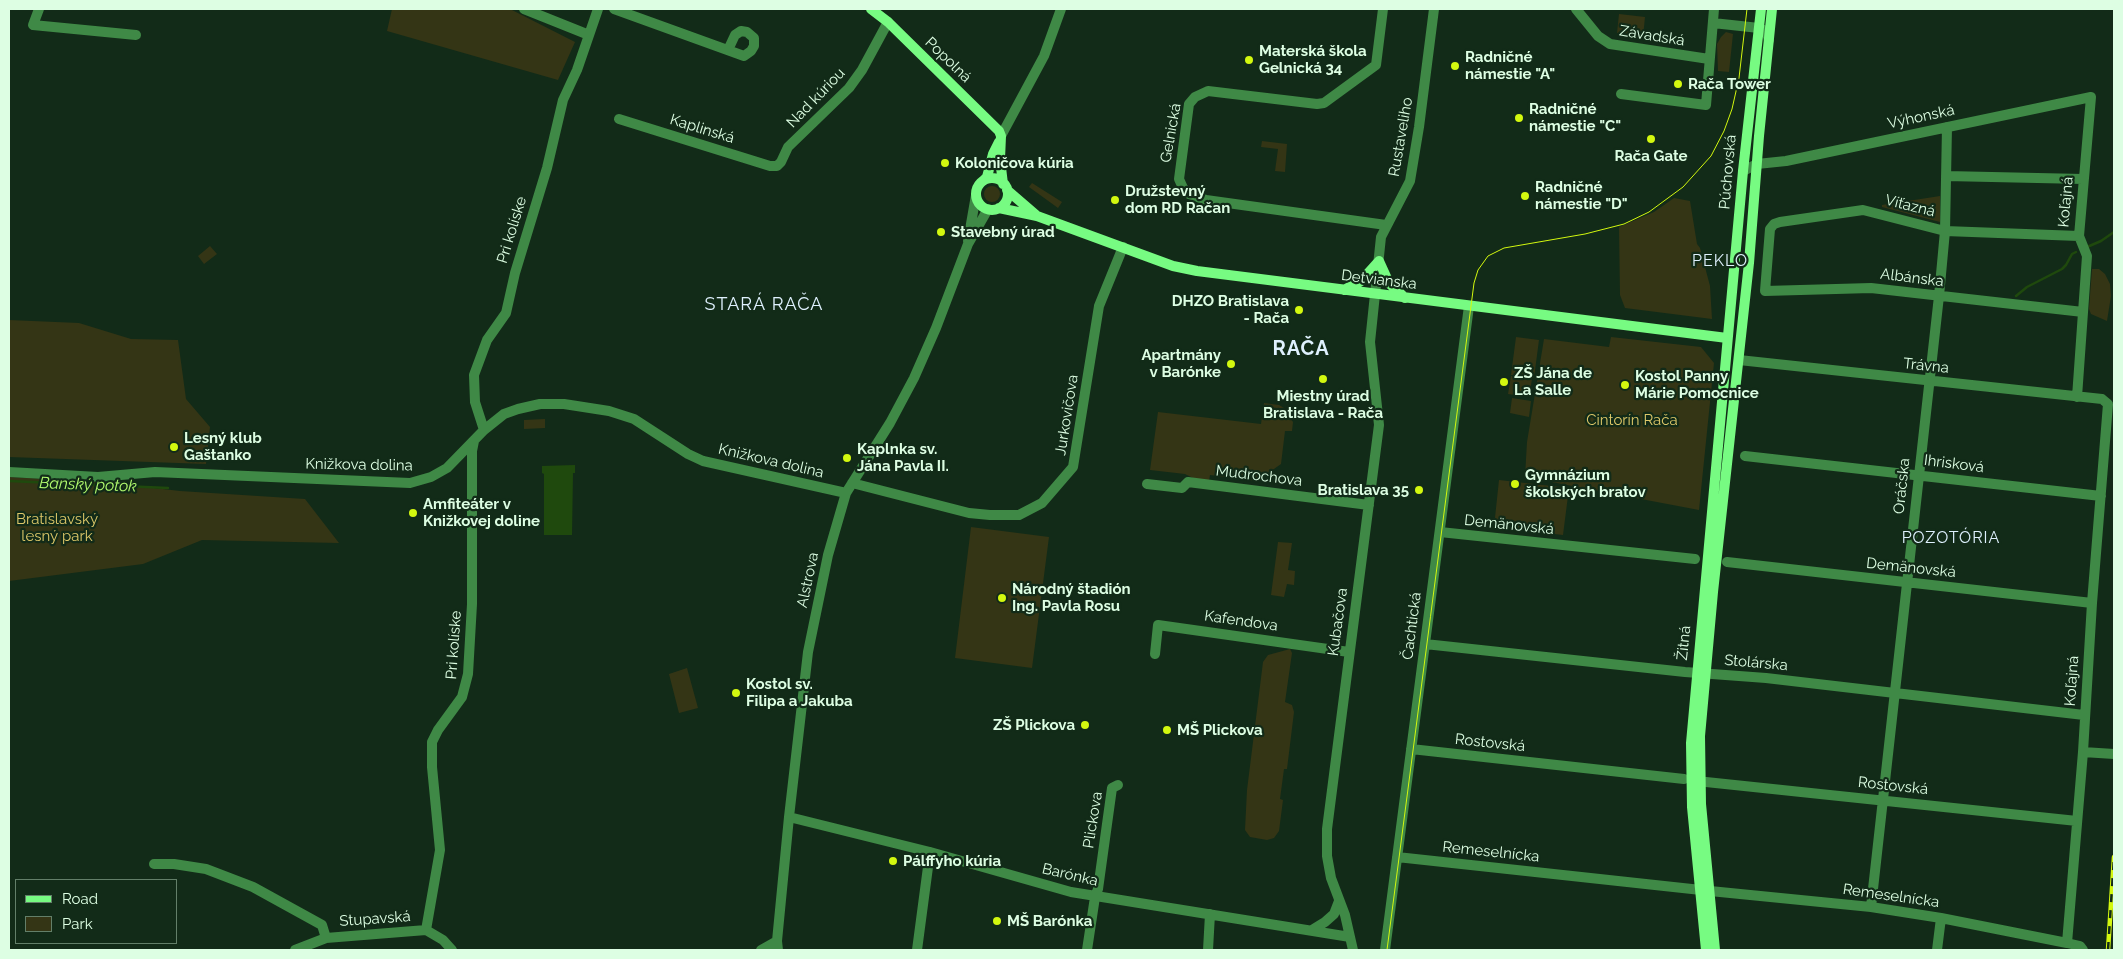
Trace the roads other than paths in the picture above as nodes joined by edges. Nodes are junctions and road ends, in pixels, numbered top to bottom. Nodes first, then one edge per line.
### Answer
1 (39, 9) edge
2 (524, 9) edge
3 (598, 9) edge
4 (614, 9) edge
5 (871, 9) edge
6 (1061, 9) edge
7 (1383, 9) edge
8 (1434, 9) edge
9 (1576, 9) edge
10 (1714, 9) edge
11 (1761, 9) edge
12 (1772, 9) edge
13 (888, 22) junction
14 (1713, 23) junction
15 (1754, 28) junction
16 (136, 35) dead end
17 (589, 35) junction
18 (1769, 40) junction
19 (728, 50) dead end
20 (1709, 58) junction
21 (1621, 94) dead end
22 (2091, 97) joint
23 (619, 119) dead end
24 (1947, 127) junction
25 (1000, 139) junction
26 (1756, 164) junction
27 (777, 166) joint
28 (1742, 171) junction
29 (1946, 176) junction
30 (2083, 179) junction
31 (983, 181) junction
32 (1005, 187) junction
33 (976, 195) junction
34 (999, 208) junction
35 (988, 210) junction
36 (1037, 216) junction
37 (1386, 225) junction
38 (1945, 231) junction
39 (2079, 236) junction
40 (968, 244) junction
41 (1123, 248) junction
42 (1379, 261) junction
43 (1767, 262) joint
44 (1344, 290) junction
45 (1375, 294) junction
46 (1939, 296) junction
47 (1405, 298) junction
48 (1469, 306) junction
49 (2083, 312) junction
50 (1742, 323) junction
51 (1727, 338) junction
52 (1739, 360) junction
53 (1928, 381) junction
54 (2077, 397) junction
55 (2107, 403) joint
56 (484, 430) junction
57 (474, 440) junction
58 (1745, 456) dead end
59 (9, 472) edge
60 (1919, 475) junction
61 (852, 483) junction
62 (1147, 484) dead end
63 (846, 493) junction
64 (2100, 496) junction
65 (1369, 505) junction
66 (1440, 532) junction
67 (1695, 559) dead end
68 (1727, 562) dead end
69 (1907, 583) junction
70 (2092, 603) junction
71 (1425, 644) junction
72 (1349, 652) junction
73 (1154, 654) dead end
74 (1700, 673) junction
75 (1893, 692) junction
76 (2084, 715) junction
77 (1411, 749) junction
78 (2083, 752) junction
79 (2114, 754) edge
80 (1684, 779) dead end
81 (1706, 782) dead end
82 (1118, 785) dead end
83 (1883, 800) junction
84 (789, 817) junction
85 (2077, 821) junction
86 (930, 852) junction
87 (1397, 857) junction
88 (154, 864) dead end
89 (1705, 891) junction
90 (1095, 897) junction
91 (1339, 901) junction
92 (1871, 907) junction
93 (1210, 914) junction
94 (1941, 918) junction
95 (426, 930) junction
96 (1312, 930) junction
97 (1350, 937) junction
98 (326, 938) junction
99 (2067, 943) junction
100 (777, 946) edge
101 (1208, 949) edge
102 (295, 950) edge
103 (452, 950) edge
104 (761, 950) edge
105 (917, 950) edge
106 (1087, 950) edge
107 (1219, 950) edge
108 (1353, 950) edge
109 (1385, 950) edge
110 (1706, 950) edge
111 (1715, 950) edge
112 (1937, 950) edge
113 (2083, 950) edge

1 - 16 street
2 - 17 street
3 - 17 street, Pri kolíske
4 - 19 street
5 - 13 main road, Popolná
6 - 25 street
7 - 37 street, Gelnická
8 - 37 street, Rustaveliho
9 - 20 street, Závadská
10 - 14 street
11 - 15 main road, Púchovská
12 - 18 main road, Púchovská
13 - 25 main road, Popolná
13 - 27 street, Nad kúriou
14 - 15 street
14 - 20 street
15 - 18 street
15 - 28 main road, Púchovská
17 - 56 street, Pri kolíske
18 - 26 main road, Púchovská
20 - 21 street
22 - 24 street, Výhonská
22 - 30 street, Koľajná
23 - 27 street, Kaplinská
24 - 26 street, Výhonská
24 - 29 street, Oráčska
25 - 31 main road
25 - 32 main road
26 - 28 street
26 - 50 main road, Púchovská
28 - 51 main road, Púchovská
29 - 30 street
29 - 38 street, Oráčska
30 - 39 street, Koľajná
31 - 32 main road
31 - 33 main road
32 - 34 main road
32 - 36 main road, Detvianska
33 - 35 main road
33 - 40 street, Alstrova
34 - 35 main road
34 - 36 main road, Detvianska
35 - 40 street, Alstrova
36 - 41 main road, Detvianska
37 - 42 street, Rustaveliho
38 - 39 street, Víťazná
38 - 43 street, Víťazná
38 - 46 street, Oráčska
39 - 49 street, Koľajná
40 - 61 street, Alstrova
41 - 44 main road, Detvianska
41 - 61 street, Jurkovičova
42 - 44 main road
42 - 45 street, Rustaveliho
42 - 47 main road
43 - 46 street, Albánska
44 - 45 main road, Detvianska
45 - 47 main road, Detvianska
45 - 65 street, Kubačova
46 - 49 street, Albánska
46 - 53 street, Oráčska
47 - 48 main road, Detvianska
48 - 51 main road, Detvianska
48 - 66 street, Čachtická
49 - 54 street, Koľajná
50 - 51 main road
50 - 52 main road, Púchovská
51 - 52 main road
51 - 74 main road, Žitná
52 - 53 street, Trávna
52 - 74 main road, Žitná
53 - 54 street, Trávna
53 - 60 street, Oráčska
54 - 55 street, Trávna
55 - 64 street, Koľajná
56 - 57 street, Knižkova dolina
56 - 63 street, Knižkova dolina
57 - 59 street, Knižkova dolina
57 - 95 street, Pri kolíske
58 - 60 street, Ihrisková
60 - 64 street, Ihrisková
60 - 69 street, Oráčska
61 - 63 street, Alstrova
62 - 65 street, Mudrochova
63 - 84 street, Alstrova
64 - 70 street, Koľajná
65 - 72 street, Kubačova
66 - 67 street, Demänovská
66 - 71 street, Čachtická
68 - 69 street, Demänovská
69 - 70 street, Demänovská
69 - 75 street, Oráčska
70 - 76 street, Koľajná
71 - 74 street, Stolárska
71 - 77 street, Čachtická
72 - 73 street, Kafendova
72 - 91 street, Kubačova
74 - 75 street, Stolárska
74 - 89 main road, Žitná
75 - 76 street, Stolárska
75 - 83 street, Oráčska
76 - 78 street, Koľajná
77 - 80 street, Rostovská
77 - 87 street, Čachtická
78 - 79 street
78 - 85 street, Koľajná
81 - 83 street, Rostovská
82 - 90 street, Plickova
83 - 85 street, Rostovská
83 - 92 street, Oráčska
84 - 86 street, Barónka
84 - 100 street, Alstrova
85 - 99 street, Koľajná
86 - 90 street, Barónka
86 - 105 street
87 - 89 street, Remeselnícka
87 - 109 street, Čachtická
88 - 98 street
89 - 92 street, Remeselnícka
89 - 110 main road, Žitná
89 - 111 main road, Žitná
90 - 93 street, Barónka
90 - 106 street, Plickova
91 - 96 street
91 - 97 street, Kubačova
92 - 94 street, Remeselnícka
93 - 96 street, Barónka
93 - 101 street
94 - 99 street, Remeselnícka
94 - 112 street
95 - 98 street, Stupavská
95 - 103 street, Stupavská
96 - 97 street, Barónka
97 - 108 street, Kubačova
98 - 102 street, Stupavská
99 - 113 street
100 - 104 street
101 - 107 street

